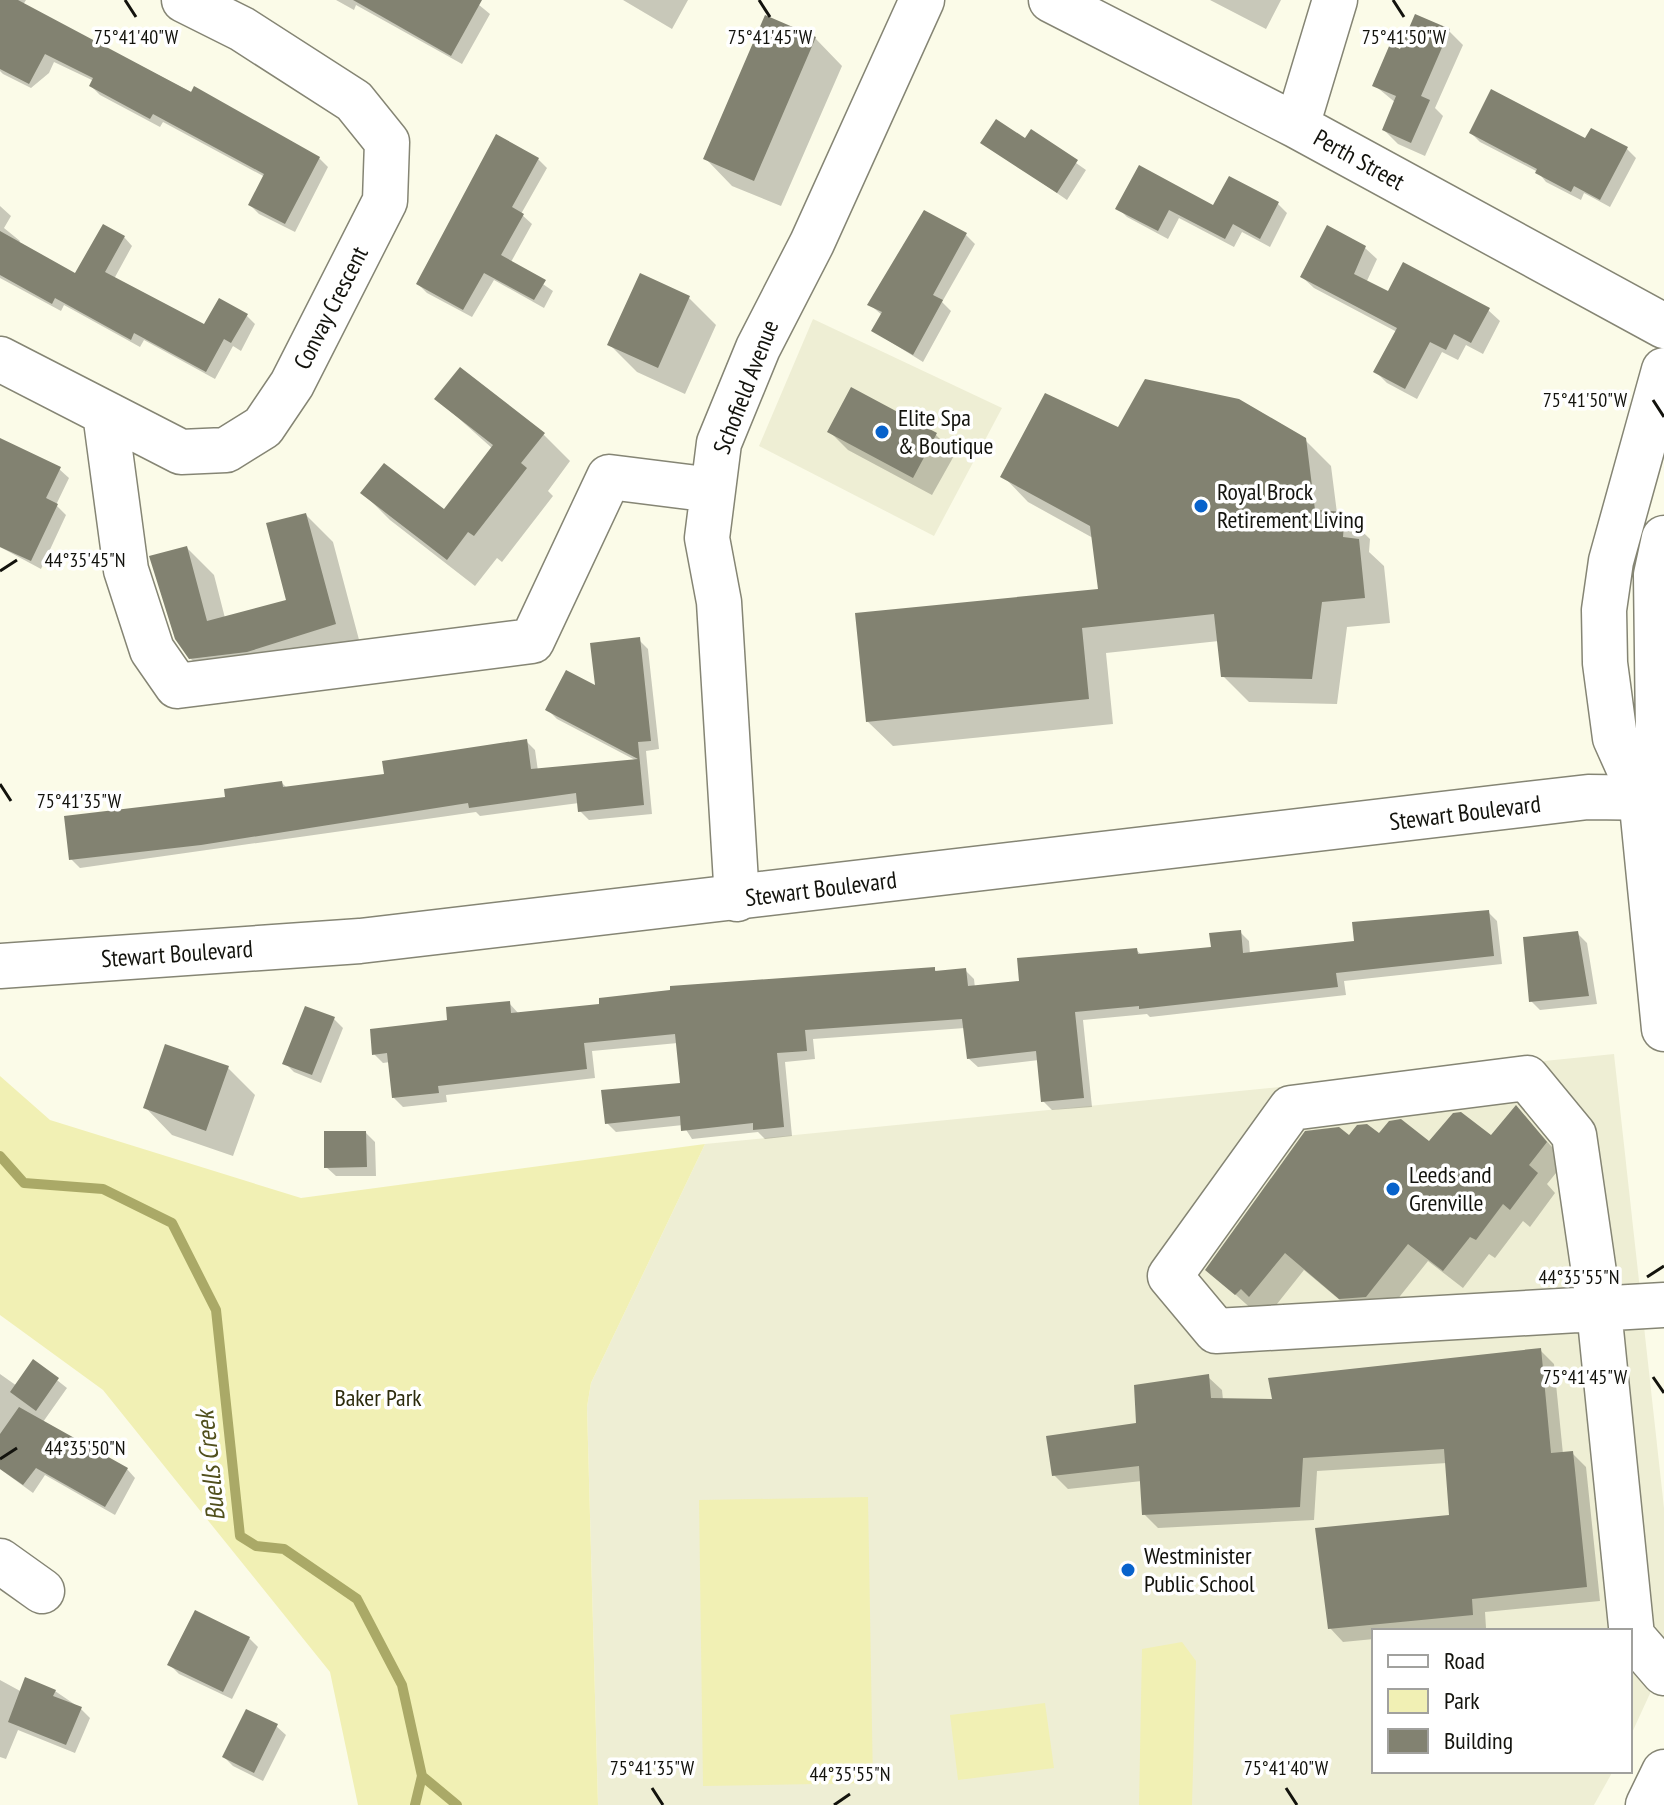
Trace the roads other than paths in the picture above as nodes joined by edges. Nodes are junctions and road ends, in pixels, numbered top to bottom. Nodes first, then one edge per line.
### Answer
1 (184, 0) edge
2 (922, 0) edge
3 (1051, 0) edge
4 (1335, 0) edge
5 (1297, 126) junction
6 (1664, 326) edge
7 (0, 359) edge
8 (1664, 370) edge
9 (105, 413) junction
10 (713, 490) junction
11 (1664, 538) edge
12 (1656, 795) edge
13 (737, 899) junction
14 (0, 966) edge
15 (1664, 1029) edge
16 (1664, 1305) edge
17 (1599, 1310) junction
18 (0, 1561) edge
19 (42, 1591) dead end
20 (1631, 1629) edge
21 (1632, 1636) edge
22 (1664, 1673) edge
23 (1664, 1772) edge
24 (1648, 1805) edge

1 - 9 street, Convay Crescent
2 - 10 street, Schofield Avenue
3 - 5 street, Perth Street
4 - 5 street
5 - 6 street, Perth Street
7 - 9 street, Convay Crescent
8 - 12 street
9 - 10 street
10 - 13 street, Schofield Avenue
11 - 12 street
12 - 13 street, Stewart Boulevard
12 - 15 street
13 - 14 street, Stewart Boulevard
16 - 17 street
17 - 17 street
17 - 20 street
18 - 19 street
21 - 22 street
23 - 24 street

